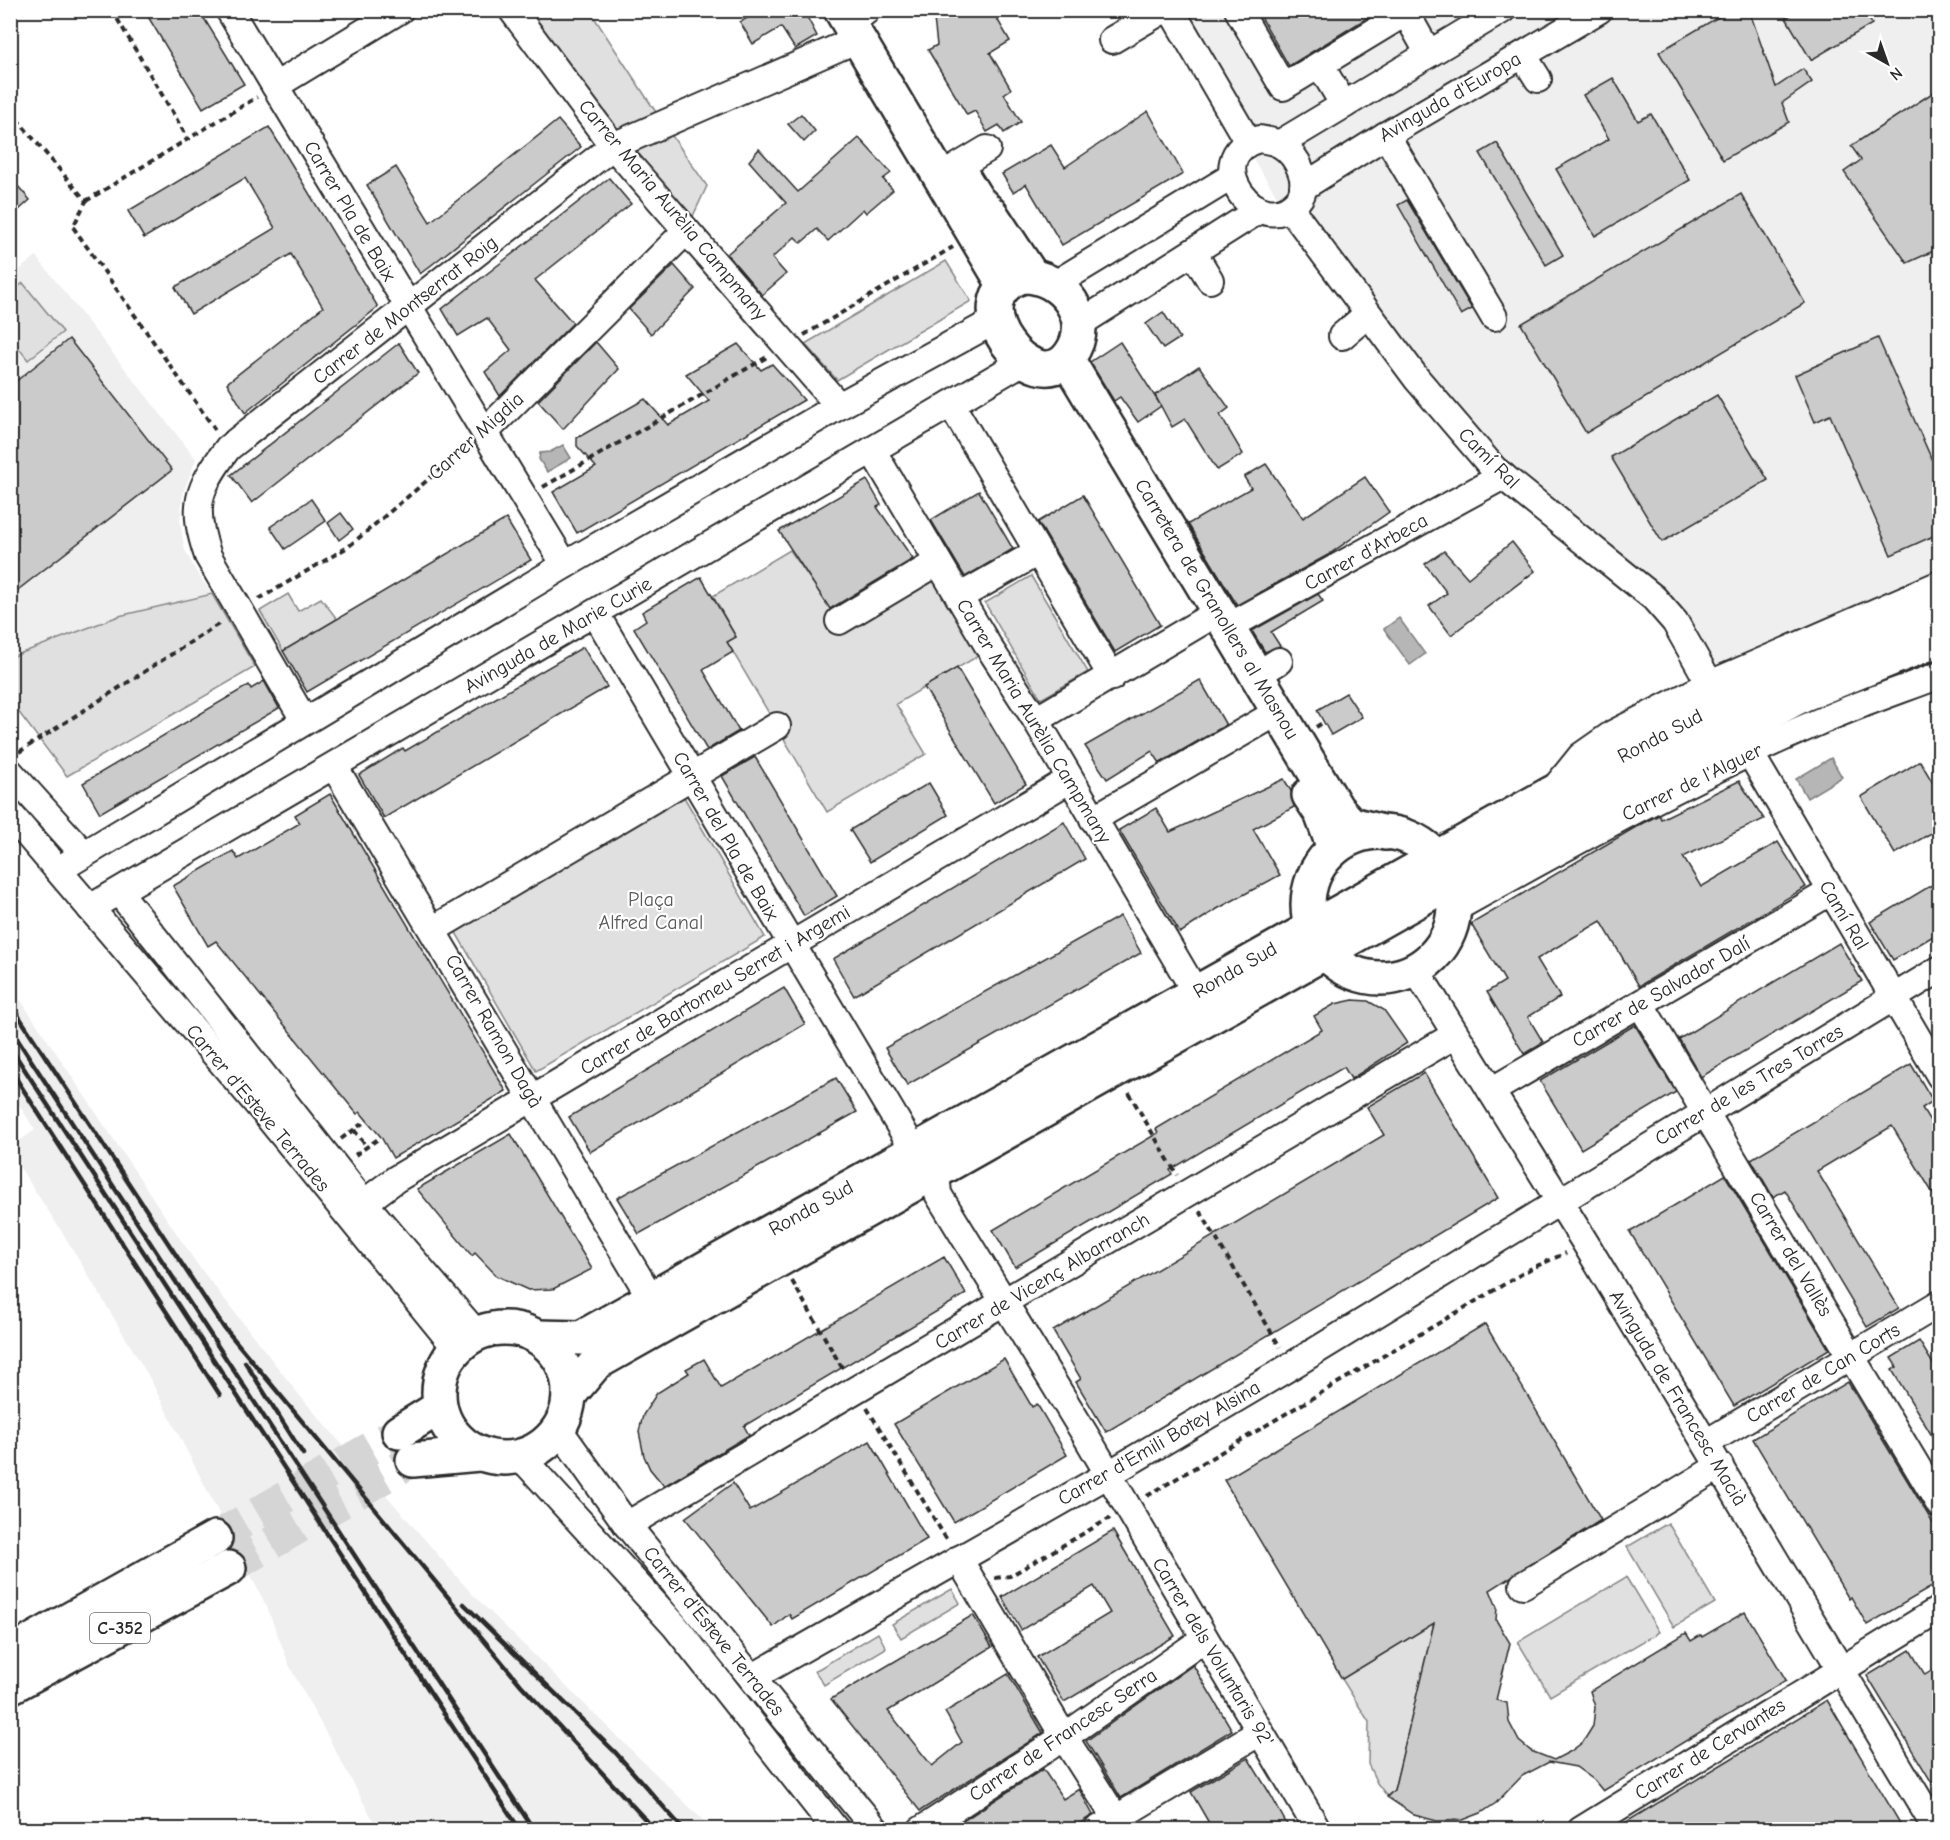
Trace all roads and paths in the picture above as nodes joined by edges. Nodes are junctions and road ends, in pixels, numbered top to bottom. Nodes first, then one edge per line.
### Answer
1 (112, 10) edge
2 (229, 10) edge
3 (400, 10) edge
4 (512, 10) edge
5 (1238, 10) edge
6 (1502, 10) edge
7 (1599, 10) edge
8 (1174, 12) edge
9 (1408, 12) edge
10 (859, 16) edge
11 (1112, 40) dead end
12 (1429, 54) junction
13 (1523, 55) junction
14 (1320, 65) junction
15 (1538, 79) dead end
16 (275, 87) junction
17 (1344, 105) junction
18 (10, 111) edge
19 (1386, 135) junction
20 (188, 137) junction
21 (1248, 142) junction
22 (1279, 144) junction
23 (613, 146) junction
24 (987, 149) dead end
25 (957, 166) junction
26 (1231, 177) junction
27 (1304, 187) junction
28 (86, 201) junction
29 (1290, 208) junction
30 (1259, 210) junction
31 (686, 231) junction
32 (974, 235) junction
33 (1193, 252) junction
34 (1210, 280) dead end
35 (1031, 282) junction
36 (408, 307) junction
37 (1368, 314) junction
38 (1494, 317) dead end
39 (996, 320) junction
40 (1079, 324) junction
41 (1342, 336) dead end
42 (787, 345) junction
43 (1047, 363) junction
44 (951, 404) junction
45 (839, 406) junction
46 (485, 432) junction
47 (228, 448) junction
48 (872, 450) junction
49 (1503, 476) junction
50 (525, 498) junction
51 (1038, 552) junction
52 (938, 562) junction
53 (565, 565) junction
54 (1940, 584) edge
55 (959, 597) junction
56 (1940, 609) edge
57 (240, 610) junction
58 (595, 614) junction
59 (839, 621) dead end
60 (1216, 624) junction
61 (1940, 639) edge
62 (1940, 675) edge
63 (1112, 676) junction
64 (1710, 684) junction
65 (304, 720) junction
66 (1036, 720) junction
67 (1264, 720) junction
68 (777, 726) dead end
69 (1750, 753) junction
70 (10, 757) edge
71 (334, 766) junction
72 (10, 772) edge
73 (692, 776) junction
74 (1069, 780) junction
75 (1550, 794) junction
76 (10, 814) edge
77 (1093, 819) junction
78 (1386, 832) junction
79 (1334, 848) junction
80 (83, 853) junction
81 (58, 870) junction
82 (1447, 883) junction
83 (119, 892) junction
84 (1830, 892) junction
85 (90, 908) junction
86 (434, 929) junction
87 (1318, 940) junction
88 (790, 945) junction
89 (1940, 969) edge
90 (1416, 970) junction
91 (1196, 993) junction
92 (1893, 997) junction
93 (1641, 1005) junction
94 (1455, 1035) junction
95 (1117, 1071) junction
96 (1940, 1076) edge
97 (1491, 1091) junction
98 (534, 1100) junction
99 (1705, 1111) junction
100 (367, 1120) dead end
101 (354, 1130) junction
102 (381, 1137) dead end
103 (367, 1147) junction
104 (331, 1160) junction
105 (925, 1161) junction
106 (1188, 1193) junction
107 (1560, 1201) junction
108 (364, 1203) junction
109 (1586, 1244) junction
110 (651, 1298) junction
111 (1006, 1302) junction
112 (1940, 1303) edge
113 (538, 1337) junction
114 (466, 1341) junction
115 (1852, 1355) junction
116 (1291, 1366) junction
117 (569, 1395) junction
118 (440, 1407) junction
119 (558, 1428) junction
120 (1706, 1443) junction
121 (479, 1454) junction
122 (520, 1456) junction
123 (1720, 1466) junction
124 (1108, 1474) junction
125 (1940, 1505) edge
126 (1128, 1508) junction
127 (627, 1525) junction
128 (215, 1538) tunnel mouth
129 (958, 1559) junction
130 (229, 1568) tunnel mouth
131 (1523, 1586) dead end
132 (975, 1587) junction
133 (1940, 1609) edge
134 (1204, 1639) junction
135 (10, 1653) edge
136 (54, 1665) junction
137 (1840, 1669) junction
138 (753, 1677) junction
139 (10, 1687) edge
140 (10, 1706) edge
141 (1260, 1732) junction
142 (1064, 1737) junction
143 (1112, 1826) edge
144 (836, 1830) edge
145 (876, 1830) edge
146 (921, 1830) edge
147 (1318, 1830) edge
148 (1581, 1830) edge
149 (1937, 1830) edge

1 - 20 path
2 - 16 street, Carrer Pla de Baix
3 - 16 street
4 - 23 street, Carrer Maria Aurèlia Campmany
5 - 14 street
6 - 12 street
7 - 13 street, Avinguda d'Europa
8 - 11 street
8 - 21 street
9 - 12 street
9 - 14 street
10 - 23 street, Carrer de Montserrat Roig
10 - 25 main road
10 - 32 main road
12 - 17 street
13 - 15 street
13 - 19 street, Avinguda d'Europa
14 - 17 street
16 - 20 path
16 - 36 street, Carrer Pla de Baix
17 - 22 street
18 - 28 path
19 - 27 street, Avinguda d'Europa
19 - 38 street
20 - 28 path
21 - 22 street
21 - 26 street
22 - 27 street
23 - 31 street, Carrer Maria Aurèlia Campmany
23 - 36 street, Carrer de Montserrat Roig
24 - 25 street
25 - 35 main road
26 - 30 street
26 - 35 street
27 - 29 street
28 - 47 path
29 - 30 street
29 - 37 street, Camí Ral
30 - 33 street
31 - 42 street, Carrer Maria Aurèlia Campmany
31 - 46 street, Carrer Migdia
32 - 35 main road
32 - 42 path
33 - 34 street
33 - 40 street
35 - 39 main road
35 - 40 main road
36 - 46 street, Carrer Pla de Baix
36 - 47 street, Carrer de Montserrat Roig
37 - 41 street
37 - 49 street, Camí Ral
39 - 43 main road
39 - 45 street
40 - 43 main road
42 - 45 street, Carrer Maria Aurèlia Campmany
42 - 50 path
43 - 44 street, Avinguda de Marie Curie
43 - 60 main road, Carretera de Granollers al Masnou
44 - 48 street, Avinguda de Marie Curie
44 - 51 street
45 - 53 street
46 - 50 street, Carrer Pla de Baix
46 - 57 path, Carrer Migdia
47 - 57 street, Carrer de Montserrat Roig
48 - 52 street, Carrer Maria Aurèlia Campmany
48 - 58 street, Avinguda de Marie Curie
49 - 60 street, Carrer d'Arbeca
49 - 64 street, Camí Ral
50 - 53 street, Carrer Pla de Baix
51 - 55 street
51 - 63 street
52 - 55 street, Carrer Maria Aurèlia Campmany
52 - 59 street
53 - 65 street
54 - 64 street
55 - 66 street, Carrer Maria Aurèlia Campmany
56 - 75 main road, Ronda Sud
57 - 65 street, Carrer de Montserrat Roig
57 - 70 path, Carrer Migdia
58 - 71 street, Avinguda de Marie Curie
58 - 73 street, Carrer del Pla de Baix
60 - 63 street, Carrer d'Arbeca
60 - 67 main road, Carretera de Granollers al Masnou
60 - 78 main road, Carretera de Granollers al Masnou
61 - 82 main road, Ronda Sud
62 - 69 street, Carrer de l'Alguer
63 - 66 street, Carrer d'Arbeca
64 - 75 street
65 - 80 street
66 - 74 street, Carrer Maria Aurèlia Campmany
67 - 77 street
67 - 79 main road, Carretera de Granollers al Masnou
68 - 73 street
69 - 82 street, Carrer de l'Alguer
69 - 84 street, Camí Ral
71 - 83 street, Avinguda de Marie Curie
71 - 86 street, Carrer Ramon Dagà
72 - 80 street
73 - 86 street
73 - 88 street, Carrer del Pla de Baix
74 - 77 street, Carrer Maria Aurèlia Campmany
74 - 88 street, Carrer de Bartomeu Serret i Argemi
75 - 82 main road, Ronda Sud
76 - 81 street, Carrer d'Esteve Terrades
77 - 91 street, Carrer Maria Aurèlia Campmany
78 - 79 main road
78 - 82 main road, Carretera de Granollers al Masnou
79 - 87 main road
80 - 81 street
81 - 85 street, Carrer d'Esteve Terrades
82 - 87 main road, Ronda Sud
82 - 90 main road
83 - 85 street, Avinguda de Marie Curie
83 - 104 street, Carrer d'Esteve Terrades
84 - 92 street, Camí Ral
84 - 93 street, Carrer de Salvador Dalí
85 - 114 street, Carrer d'Esteve Terrades
86 - 98 street, Carrer Ramon Dagà
87 - 90 main road
87 - 91 main road, Ronda Sud
87 - 95 main road, Ronda Sud
88 - 98 street, Carrer de Bartomeu Serret i Argemi
88 - 105 street, Carrer del Pla de Baix
89 - 92 street, Carrer de les Tres Torres
90 - 94 street, Avinguda de Francesc Macià
91 - 105 main road, Ronda Sud
92 - 96 street, Camí Ral
92 - 99 street, Carrer de les Tres Torres
93 - 97 street, Carrer de Salvador Dalí
93 - 99 street, Carrer del Vallès
94 - 97 street, Avinguda de Francesc Macià
94 - 106 street, Carrer de Vicenç Albarranch
95 - 105 main road, Ronda Sud
95 - 106 path
97 - 107 street, Avinguda de Francesc Macià
98 - 108 street, Carrer de Bartomeu Serret i Argemi
98 - 110 street, Carrer Ramon Dagà
99 - 107 street, Carrer de les Tres Torres
99 - 115 street, Carrer del Vallès
100 - 101 path
101 - 103 path
101 - 104 path
102 - 103 path
103 - 104 path
104 - 108 street, Carrer d'Esteve Terrades
105 - 110 main road, Ronda Sud
105 - 111 street, Carrer del Pla de Baix
105 - 117 main road, Ronda Sud
106 - 111 street, Carrer de Vicenç Albarranch
106 - 116 path
107 - 109 street, Avinguda de Francesc Macià
107 - 116 street, Carrer d'Emili Botey Alsina
108 - 114 street, Carrer d'Esteve Terrades
109 - 120 street, Avinguda de Francesc Macià
109 - 126 path
110 - 113 main road, Ronda Sud
111 - 124 street, Carrer del Pla de Baix
111 - 127 street, Carrer de Vicenç Albarranch
112 - 115 street, Carrer de Can Corts
113 - 114 main road
113 - 117 main road
114 - 118 main road
115 - 120 street, Carrer de Can Corts
115 - 125 street, Carrer del Vallès
116 - 124 street, Carrer d'Emili Botey Alsina
117 - 119 main road
118 - 121 main road
118 - 121 main road
119 - 122 main road
119 - 127 street, Carrer d'Esteve Terrades
120 - 123 street, Avinguda de Francesc Macià
121 - 122 main road
122 - 144 street, Carrer d'Esteve Terrades
123 - 131 street
123 - 137 street, Avinguda de Francesc Macià
124 - 126 street, Carrer dels Voluntaris 92'
124 - 129 street, Carrer d'Emili Botey Alsina
126 - 132 path
126 - 134 street, Carrer dels Voluntaris 92'
127 - 138 street, Carrer d'Esteve Terrades
128 - 135 main road, C-352
129 - 132 street
129 - 138 street, Carrer d'Emili Botey Alsina
130 - 136 main road, C-352
132 - 142 street
133 - 137 street, Carrer de Cervantes
134 - 141 street, Carrer dels Voluntaris 92'
134 - 142 street, Carrer de Francesc Serra
136 - 139 main road, C-352
136 - 140 main road
137 - 148 street, Carrer de Cervantes
137 - 149 street, Avinguda de Francesc Macià
138 - 145 street, Carrer d'Esteve Terrades
141 - 143 street
141 - 147 street, Carrer dels Voluntaris 92'
142 - 143 street
142 - 146 street, Carrer de Francesc Serra

